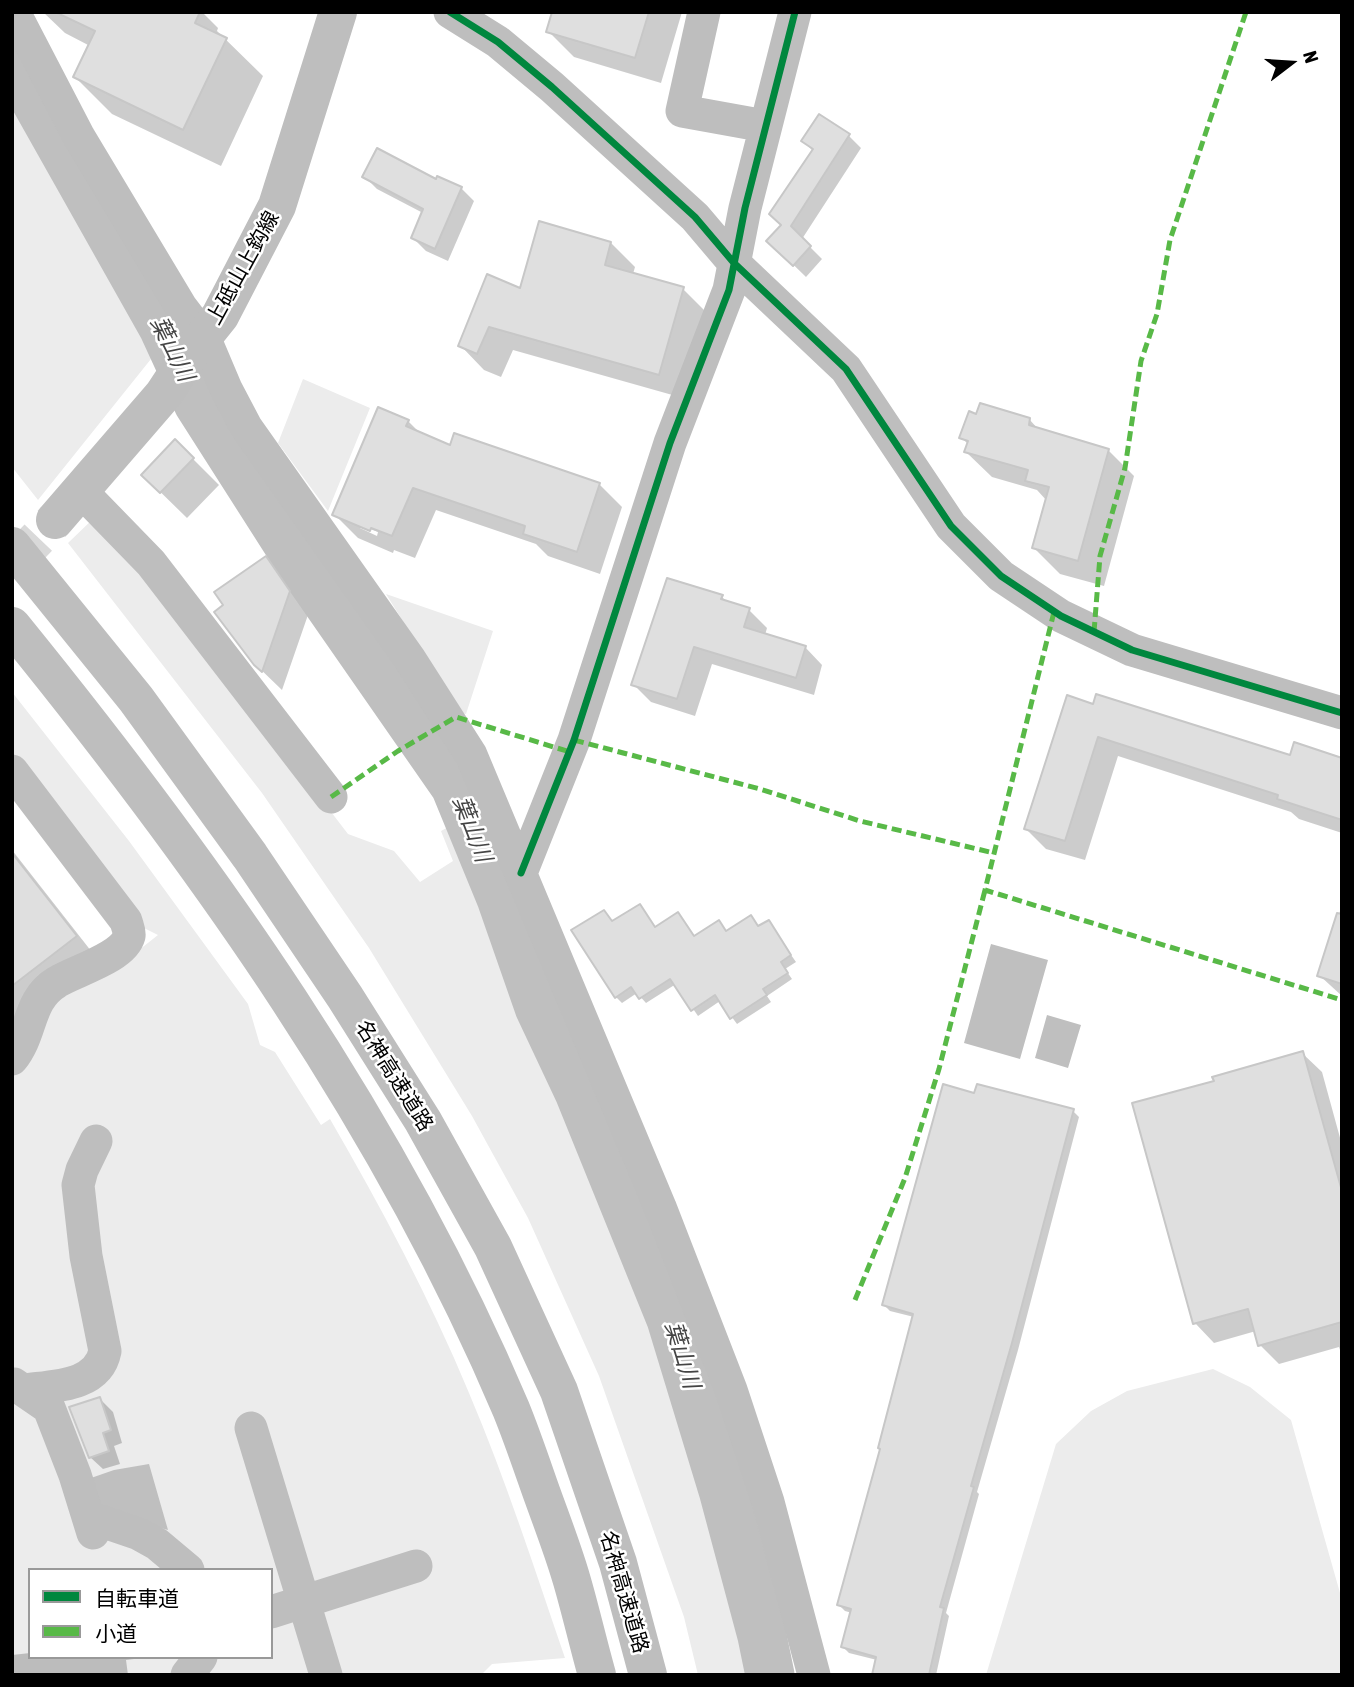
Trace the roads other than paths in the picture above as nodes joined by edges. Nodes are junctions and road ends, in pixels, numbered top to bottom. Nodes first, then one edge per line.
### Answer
1 (13, 12) edge
2 (338, 12) edge
3 (450, 12) edge
4 (704, 12) edge
5 (795, 12) edge
6 (765, 126) junction
7 (734, 263) junction
8 (198, 344) junction
9 (81, 491) junction
10 (55, 520) tunnel mouth
11 (12, 546) edge
12 (12, 626) edge
13 (1342, 713) edge
14 (12, 771) edge
15 (331, 797) dead end
16 (521, 873) junction
17 (12, 1059) edge
18 (96, 1141) dead end
19 (18, 1386) edge
20 (251, 1428) dead end
21 (416, 1566) dead end
22 (186, 1568) edge
23 (303, 1601) junction
24 (273, 1611) edge
25 (199, 1659) edge
26 (187, 1675) edge
27 (326, 1675) edge
28 (597, 1675) edge
29 (648, 1675) edge
30 (814, 1675) edge

1 - 8 street
2 - 8 main road, 上砥山上鈎線
3 - 7 street
4 - 6 street
5 - 6 street
6 - 7 street
7 - 13 street
7 - 16 street
8 - 9 main road, 上砥山上鈎線
8 - 16 street
9 - 10 main road, 上砥山上鈎線
9 - 15 street
11 - 29 main road, 名神高速道路
12 - 28 main road
14 - 17 street
16 - 30 street
18 - 19 street
19 - 22 street
20 - 23 street
21 - 23 street
23 - 24 street
23 - 27 street
25 - 26 street

